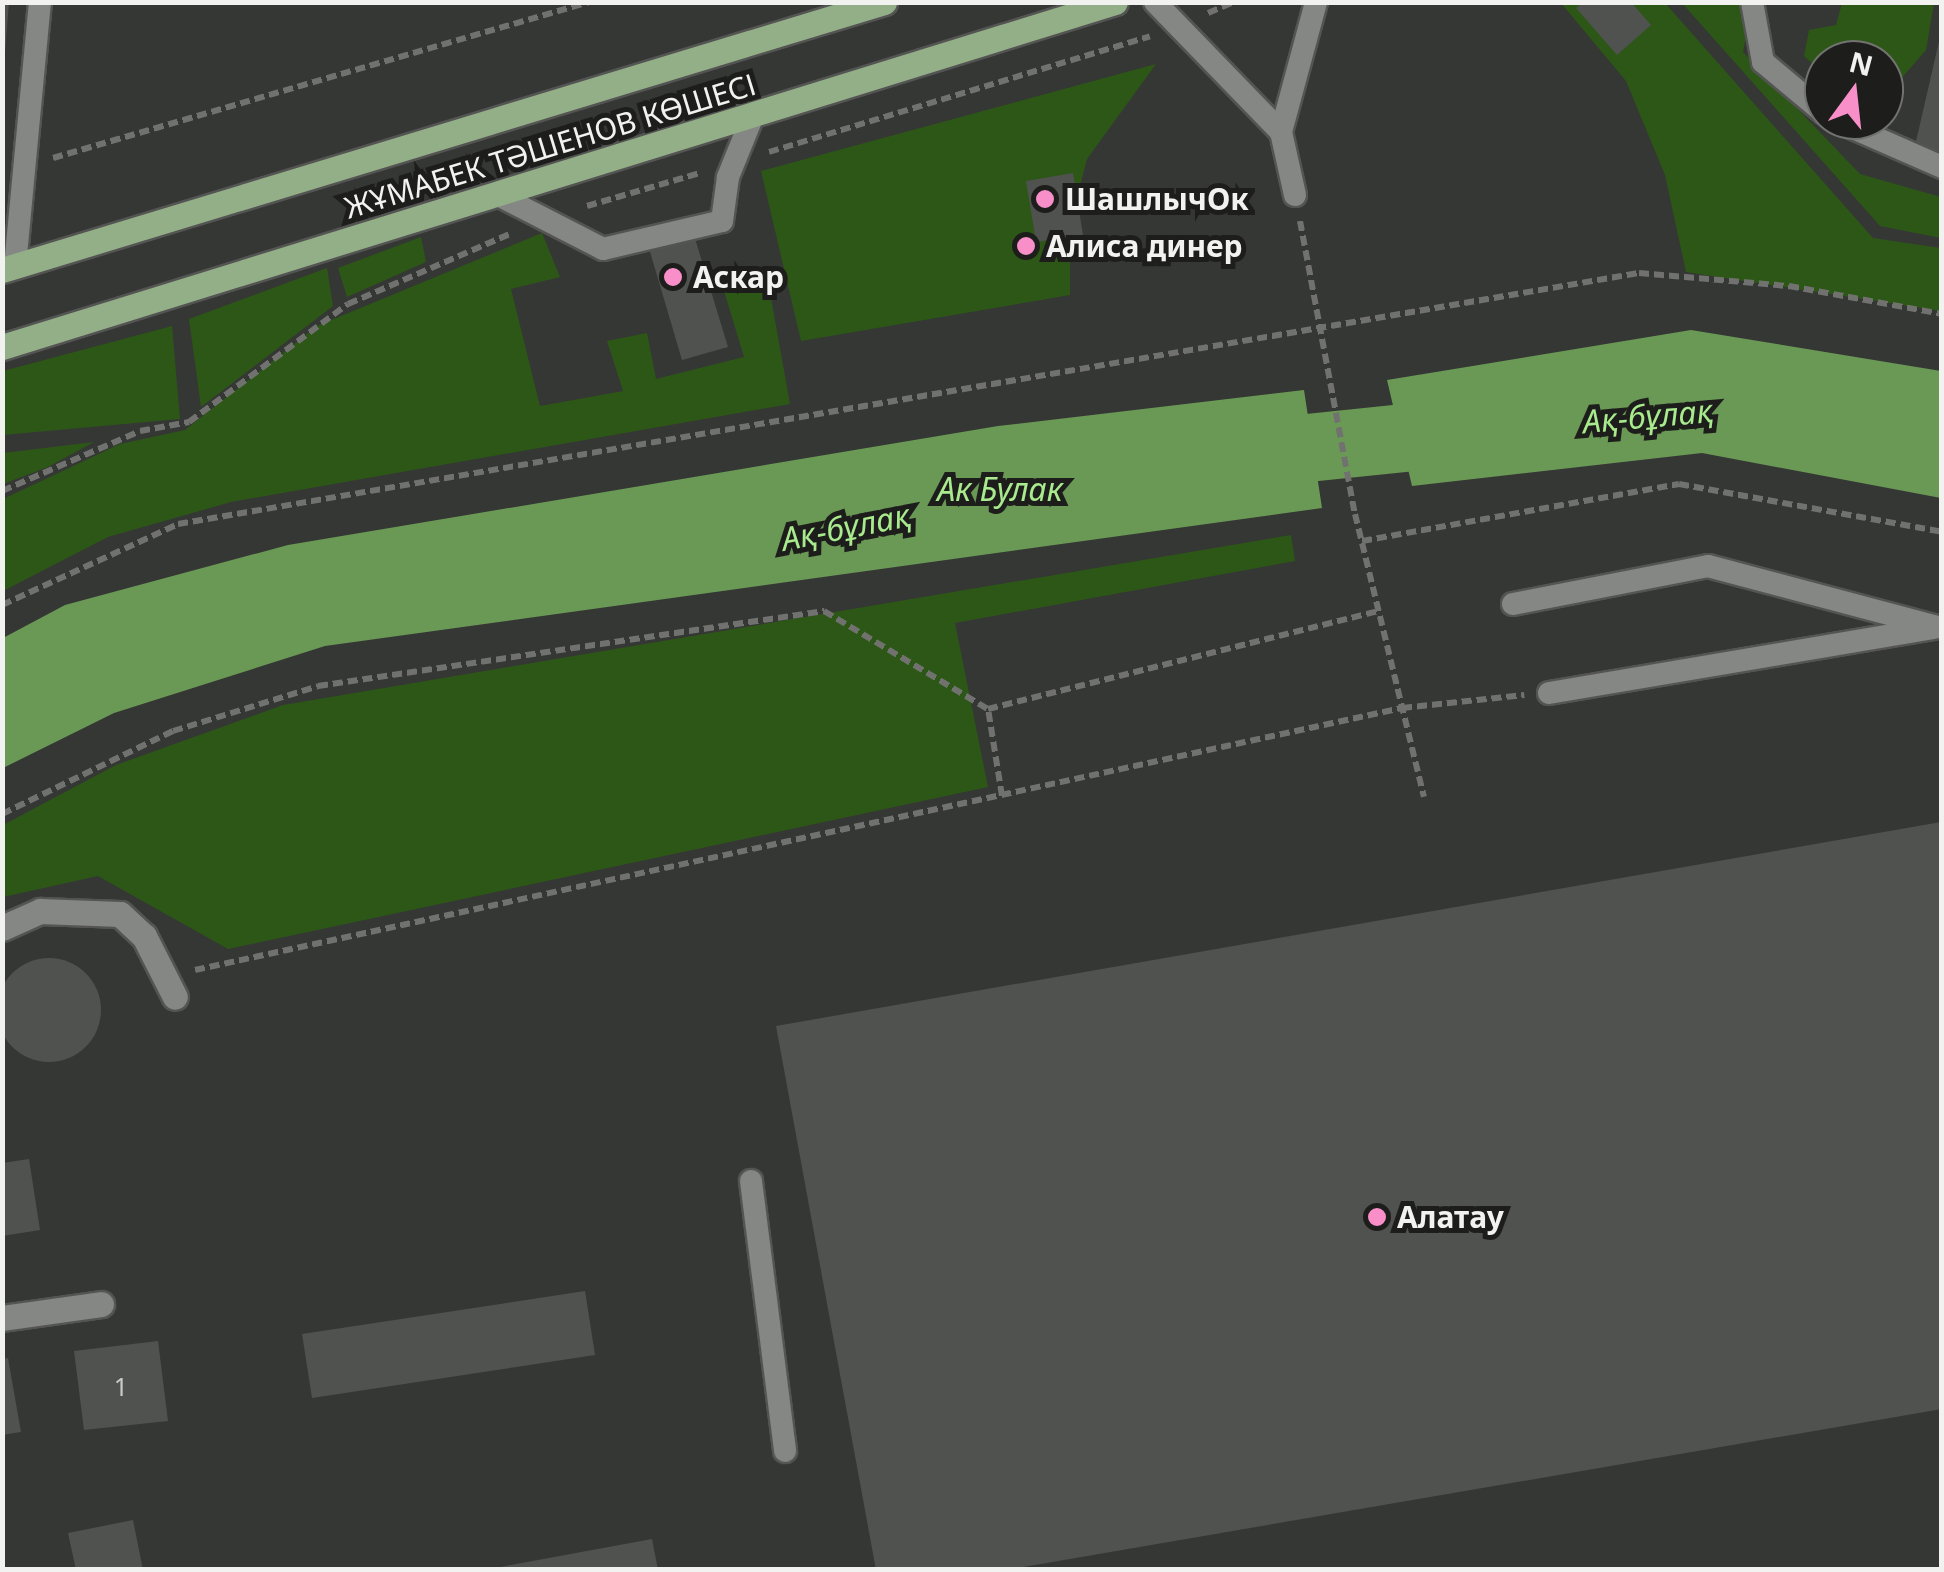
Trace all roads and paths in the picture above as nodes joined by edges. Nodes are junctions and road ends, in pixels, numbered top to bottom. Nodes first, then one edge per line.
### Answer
1 (40, 2) edge
2 (588, 2) edge
3 (884, 2) edge
4 (1116, 2) edge
5 (1155, 2) edge
6 (1234, 2) edge
7 (1316, 2) edge
8 (1752, 2) edge
9 (1177, 25) junction
10 (1804, 97) edge
11 (752, 118) junction
12 (1281, 132) junction
13 (1881, 140) edge
14 (29, 154) junction
15 (734, 163) junction
16 (1942, 167) edge
17 (1295, 195) joint
18 (500, 196) junction
19 (543, 218) junction
20 (9, 268) edge
21 (1942, 314) edge
22 (1324, 329) junction
23 (2, 347) edge
24 (2, 491) edge
25 (1942, 532) edge
26 (1362, 541) junction
27 (1514, 604) dead end
28 (2, 605) edge
29 (1379, 612) junction
30 (1940, 627) edge
31 (1549, 692) joint
32 (988, 708) junction
33 (1402, 708) junction
34 (1002, 796) junction
35 (1424, 797) dead end
36 (2, 814) edge
37 (2, 928) edge
38 (170, 987) joint
39 (751, 1181) dead end
40 (101, 1304) dead end
41 (2, 1318) edge
42 (785, 1451) dead end

1 - 14 lane
2 - 14 path
3 - 20 main road, ЖҰМАБЕК ТӘШЕНОВ КӨШЕСІ
4 - 11 main road, ЖҰМАБЕК ТӘШЕНОВ КӨШЕСІ
5 - 9 lane
6 - 9 path
7 - 12 lane
8 - 10 lane
9 - 12 lane
9 - 15 path
11 - 15 lane
11 - 18 main road, ЖҰМАБЕК ТӘШЕНОВ КӨШЕСІ
12 - 17 lane
13 - 16 lane
14 - 20 lane
15 - 19 path
15 - 19 lane
17 - 22 path
18 - 19 lane
18 - 23 main road, ЖҰМАБЕК ТӘШЕНОВ КӨШЕСІ
19 - 24 path
21 - 22 path
22 - 26 path
22 - 28 path
25 - 26 path
26 - 29 path
27 - 30 lane
29 - 32 path
29 - 33 path
30 - 31 lane
31 - 33 path
32 - 34 path
32 - 36 path
33 - 34 path
33 - 35 path
34 - 38 path
37 - 38 street
39 - 42 lane
40 - 41 street

